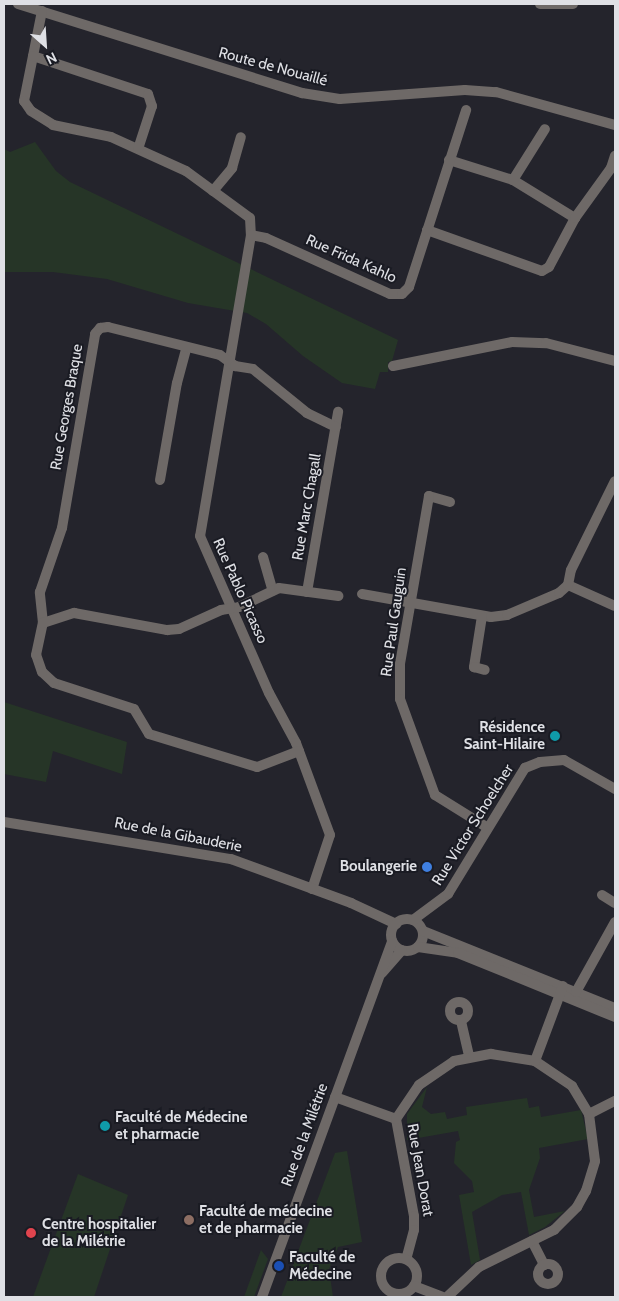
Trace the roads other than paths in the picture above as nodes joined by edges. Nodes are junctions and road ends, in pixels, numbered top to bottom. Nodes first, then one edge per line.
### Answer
1 (18, 4) edge
2 (540, 4) edge
3 (573, 4) edge
4 (42, 11) junction
5 (33, 56) junction
6 (466, 110) dead end
7 (615, 125) edge
8 (546, 130) dead end
9 (241, 137) dead end
10 (138, 149) junction
11 (615, 156) edge
12 (449, 160) junction
13 (513, 180) junction
14 (214, 191) junction
15 (575, 218) junction
16 (427, 230) junction
17 (251, 234) junction
18 (186, 349) junction
19 (615, 361) edge
20 (228, 362) junction
21 (393, 366) dead end
22 (338, 412) dead end
23 (336, 427) junction
24 (160, 480) dead end
25 (615, 481) edge
26 (450, 502) dead end
27 (263, 557) dead end
28 (568, 586) junction
29 (273, 591) junction
30 (307, 592) junction
31 (362, 594) dead end
32 (338, 596) dead end
33 (410, 602) junction
34 (615, 606) edge
35 (231, 608) junction
36 (482, 616) junction
37 (43, 623) junction
38 (485, 670) dead end
39 (299, 750) junction
40 (615, 789) edge
41 (4, 822) edge
42 (488, 828) junction
43 (312, 888) junction
44 (602, 895) dead end
45 (615, 903) edge
46 (413, 920) junction
47 (615, 922) edge
48 (396, 924) junction
49 (423, 931) junction
50 (392, 941) junction
51 (418, 947) junction
52 (402, 950) junction
53 (376, 983) junction
54 (561, 990) junction
55 (576, 992) junction
56 (615, 1008) edge
57 (615, 1017) edge
58 (461, 1020) dead end
59 (468, 1056) junction
60 (535, 1061) junction
61 (615, 1093) edge
62 (335, 1097) junction
63 (615, 1101) edge
64 (589, 1114) junction
65 (396, 1119) junction
66 (532, 1241) junction
67 (406, 1260) junction
68 (544, 1264) dead end
69 (414, 1286) junction
70 (262, 1297) edge
71 (442, 1297) edge
72 (447, 1297) edge

1 - 4 street, Route de Nouaillé
2 - 3 street
4 - 5 street
4 - 7 street, Route de Nouaillé
5 - 10 street
5 - 10 street
6 - 12 street, Rue Frida Kahlo
8 - 13 street
9 - 14 street
10 - 14 street
11 - 15 street
12 - 13 street
12 - 16 street, Rue Frida Kahlo
13 - 15 street
14 - 17 street
15 - 16 street
16 - 17 street, Rue Frida Kahlo
17 - 20 street, Rue Pablo Picasso
18 - 20 street, Rue Georges Braque
18 - 24 street
18 - 37 street, Rue Georges Braque
19 - 21 street
20 - 23 street
20 - 35 street, Rue Pablo Picasso
22 - 23 street, Rue Marc Chagall
23 - 30 street, Rue Marc Chagall
25 - 28 street
26 - 33 street, Rue Paul Gauguin
27 - 29 street
28 - 34 street
28 - 36 street
29 - 30 street
29 - 35 street
30 - 32 street
31 - 33 street
33 - 36 street
33 - 42 street, Rue Paul Gauguin
35 - 37 street
35 - 39 street, Rue Pablo Picasso
36 - 38 street
37 - 39 street
39 - 43 street, Rue Pablo Picasso
40 - 42 street, Rue Victor Schoelcher
41 - 43 street, Rue de la Gibauderie
42 - 46 street, Rue Victor Schoelcher
43 - 48 street, Rue de la Gibauderie
44 - 45 street
46 - 48 street
46 - 49 street
47 - 55 street
48 - 50 street
49 - 51 street
49 - 54 street
50 - 52 street
50 - 53 street, Rue de la Milétrie
51 - 52 street
51 - 54 street
52 - 53 street, Rue de la Milétrie
53 - 62 street, Rue de la Milétrie
54 - 55 street
54 - 57 street
54 - 60 street
55 - 56 street
58 - 59 street
59 - 60 street
59 - 65 street
60 - 64 street
61 - 63 street
62 - 65 street, Rue Jean Dorat
62 - 70 street, Rue de la Milétrie
63 - 64 street
64 - 66 street
65 - 67 street, Rue Jean Dorat
66 - 68 street
66 - 72 street
67 - 69 street
67 - 69 street
69 - 71 street

